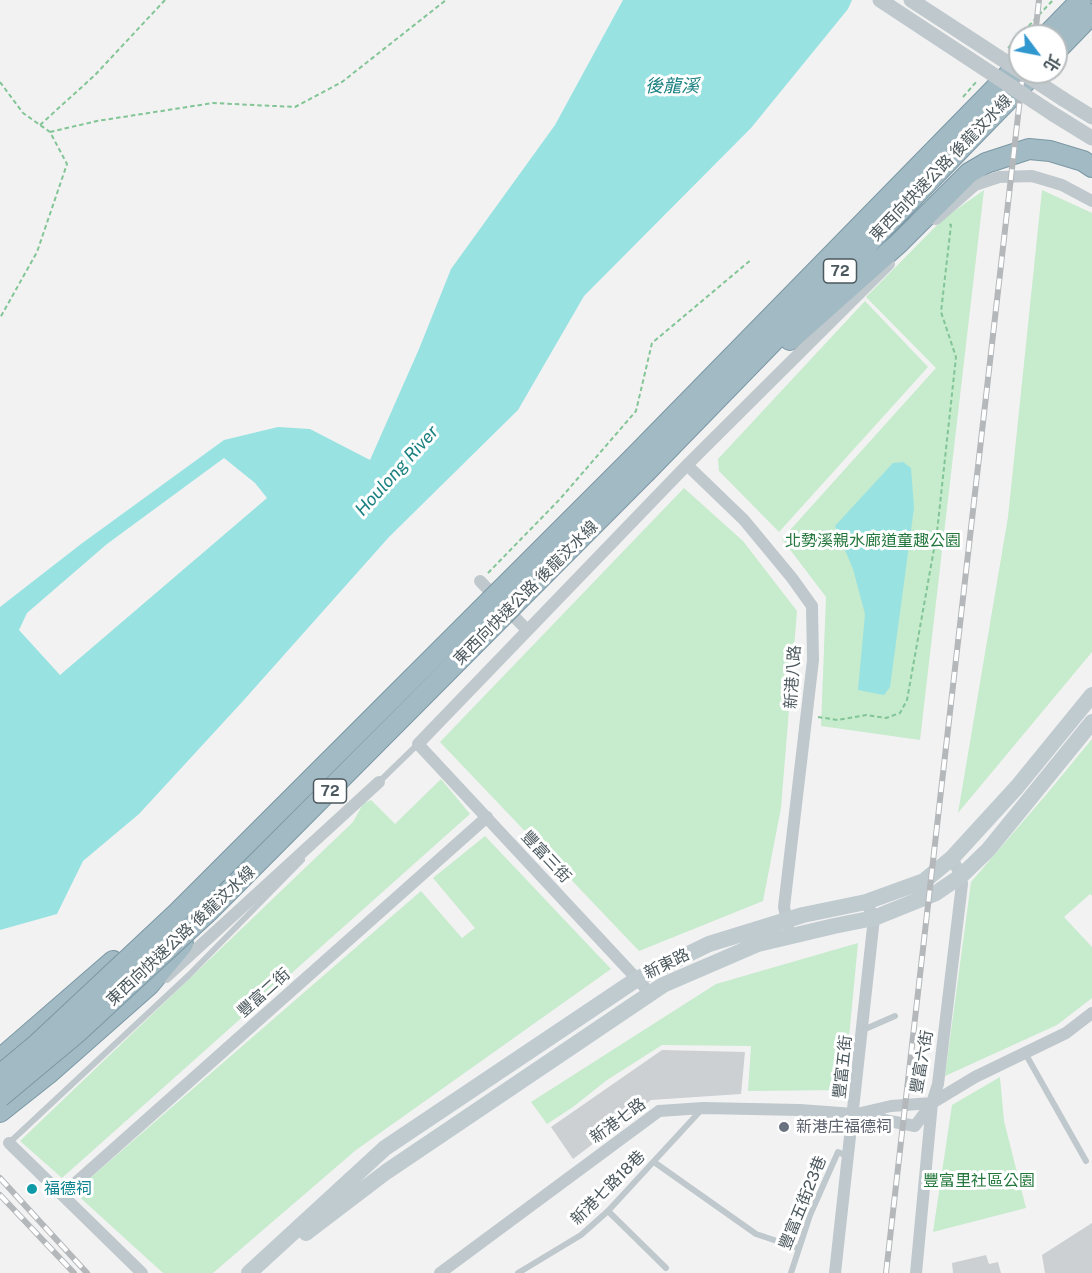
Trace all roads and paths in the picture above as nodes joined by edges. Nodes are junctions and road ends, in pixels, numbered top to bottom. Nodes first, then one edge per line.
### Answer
1 (165, 0) edge
2 (446, 0) edge
3 (880, 0) edge
4 (911, 0) edge
5 (1081, 0) edge
6 (1092, 14) edge
7 (1058, 24) edge
8 (1068, 39) edge
9 (1008, 63) edge
10 (1008, 76) edge
11 (0, 82) edge
12 (1023, 84) edge
13 (1041, 84) edge
14 (1092, 117) edge
15 (39, 125) junction
16 (50, 132) junction
17 (1092, 138) edge
18 (1092, 167) edge
19 (1092, 201) edge
20 (945, 223) dead end
21 (752, 259) dead end
22 (0, 318) edge
23 (676, 441) junction
24 (641, 464) junction
25 (687, 465) junction
26 (480, 581) joint
27 (527, 630) junction
28 (1092, 695) edge
29 (818, 717) dead end
30 (1092, 722) edge
31 (418, 744) junction
32 (379, 782) junction
33 (487, 817) junction
34 (952, 858) junction
35 (960, 876) junction
36 (866, 902) junction
37 (208, 912) junction
38 (177, 913) junction
39 (874, 918) junction
40 (789, 928) junction
41 (637, 979) junction
42 (650, 993) junction
43 (1092, 1013) edge
44 (895, 1016) dead end
45 (863, 1030) junction
46 (1025, 1053) junction
47 (0, 1059) edge
48 (0, 1076) edge
49 (0, 1097) edge
50 (932, 1103) junction
51 (704, 1108) junction
52 (0, 1112) edge
53 (854, 1114) junction
54 (0, 1123) edge
55 (9, 1143) joint
56 (847, 1156) junction
57 (1086, 1161) dead end
58 (654, 1162) junction
59 (63, 1194) junction
60 (608, 1211) junction
61 (798, 1248) junction
62 (666, 1268) dead end
63 (142, 1273) edge
64 (251, 1273) edge
65 (440, 1273) edge
66 (518, 1273) edge
67 (791, 1273) edge
68 (835, 1273) edge
69 (915, 1273) edge

1 - 15 path
2 - 16 path
3 - 17 street, bridge
4 - 9 street, bridge
5 - 7 highway
6 - 8 highway
10 - 24 highway, 東西向快速公路 後龍汶水線 / 72
11 - 15 path
12 - 23 highway, 東西向快速公路 後龍汶水線 / 72
13 - 14 street, bridge
15 - 16 path
16 - 22 path
18 - 23 highway
19 - 25 street
20 - 29 path
21 - 26 path
23 - 24 highway, 東西向快速公路 後龍汶水線 / 72
24 - 37 highway, 東西向快速公路 後龍汶水線 / 72, bridge
24 - 38 highway, 東西向快速公路 後龍汶水線 / 72, bridge
25 - 27 street
25 - 40 street, 新港八路
26 - 27 street
27 - 31 street
28 - 34 main road, 新東路
30 - 35 main road, 新東路
31 - 32 lane
31 - 33 street, 豐富三街
32 - 54 street
32 - 55 lane
33 - 41 street, 豐富三街
33 - 59 street, 豐富二街
34 - 35 street, 豐富六街
34 - 36 main road, 新東路
35 - 39 main road, 新東路
35 - 50 street, 豐富六街
36 - 39 street
36 - 40 main road, 新東路
37 - 49 highway, 東西向快速公路 後龍汶水線 / 72, bridge
37 - 52 highway, bridge
38 - 47 highway, bridge
38 - 48 highway, 東西向快速公路 後龍汶水線 / 72, bridge
39 - 40 main road, 新東路
39 - 45 street, 豐富五街
40 - 41 main road, 新東路
40 - 42 main road, 新東路
41 - 42 street, 豐富三街
41 - 64 main road, 新東路
42 - 64 main road, 新東路
43 - 46 street, 新港七路
44 - 45 lane
45 - 53 street, 豐富五街
46 - 50 street, 新港七路
46 - 57 lane
50 - 53 street, 新港七路
50 - 53 street, 新港七路
50 - 69 street, 豐富六街
51 - 53 street, 新港七路
51 - 58 lane, 新港七路18巷
51 - 65 street, 新港七路
53 - 56 street, 豐富五街
55 - 59 street
56 - 61 lane, 豐富五街23巷
56 - 68 street, 豐富五街
58 - 60 lane, 新港七路18巷
58 - 61 lane
59 - 63 street
60 - 62 lane
60 - 66 lane, 新港七路18巷
61 - 67 lane, 豐富五街23巷

